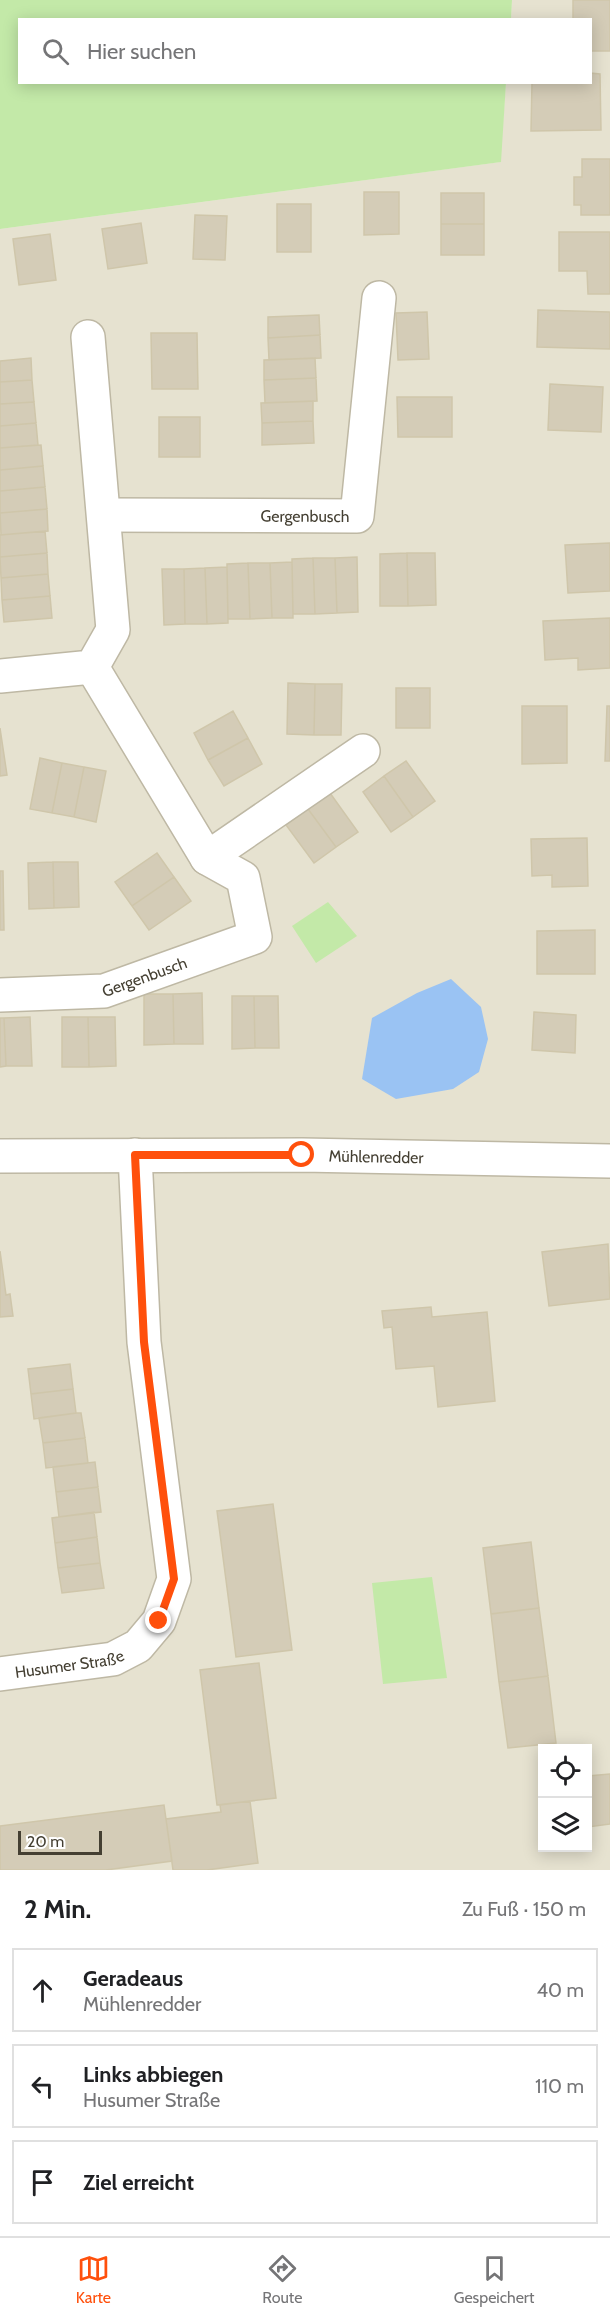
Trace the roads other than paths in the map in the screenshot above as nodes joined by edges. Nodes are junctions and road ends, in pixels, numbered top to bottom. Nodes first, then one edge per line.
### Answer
1 (379, 298) dead end
2 (88, 337) dead end
3 (105, 515) junction
4 (92, 667) junction
5 (0, 676) edge
6 (363, 751) dead end
7 (207, 858) junction
8 (0, 995) edge
9 (135, 1155) junction
10 (0, 1156) edge
11 (610, 1161) edge
12 (0, 1674) edge

1 - 3 street, Gergenbusch
2 - 3 street
3 - 4 street
4 - 5 street
4 - 7 street, Gergenbusch
6 - 7 street
7 - 8 street, Gergenbusch
9 - 10 street, Mühlenredder
9 - 11 street, Mühlenredder
9 - 12 street, Husumer Straße

